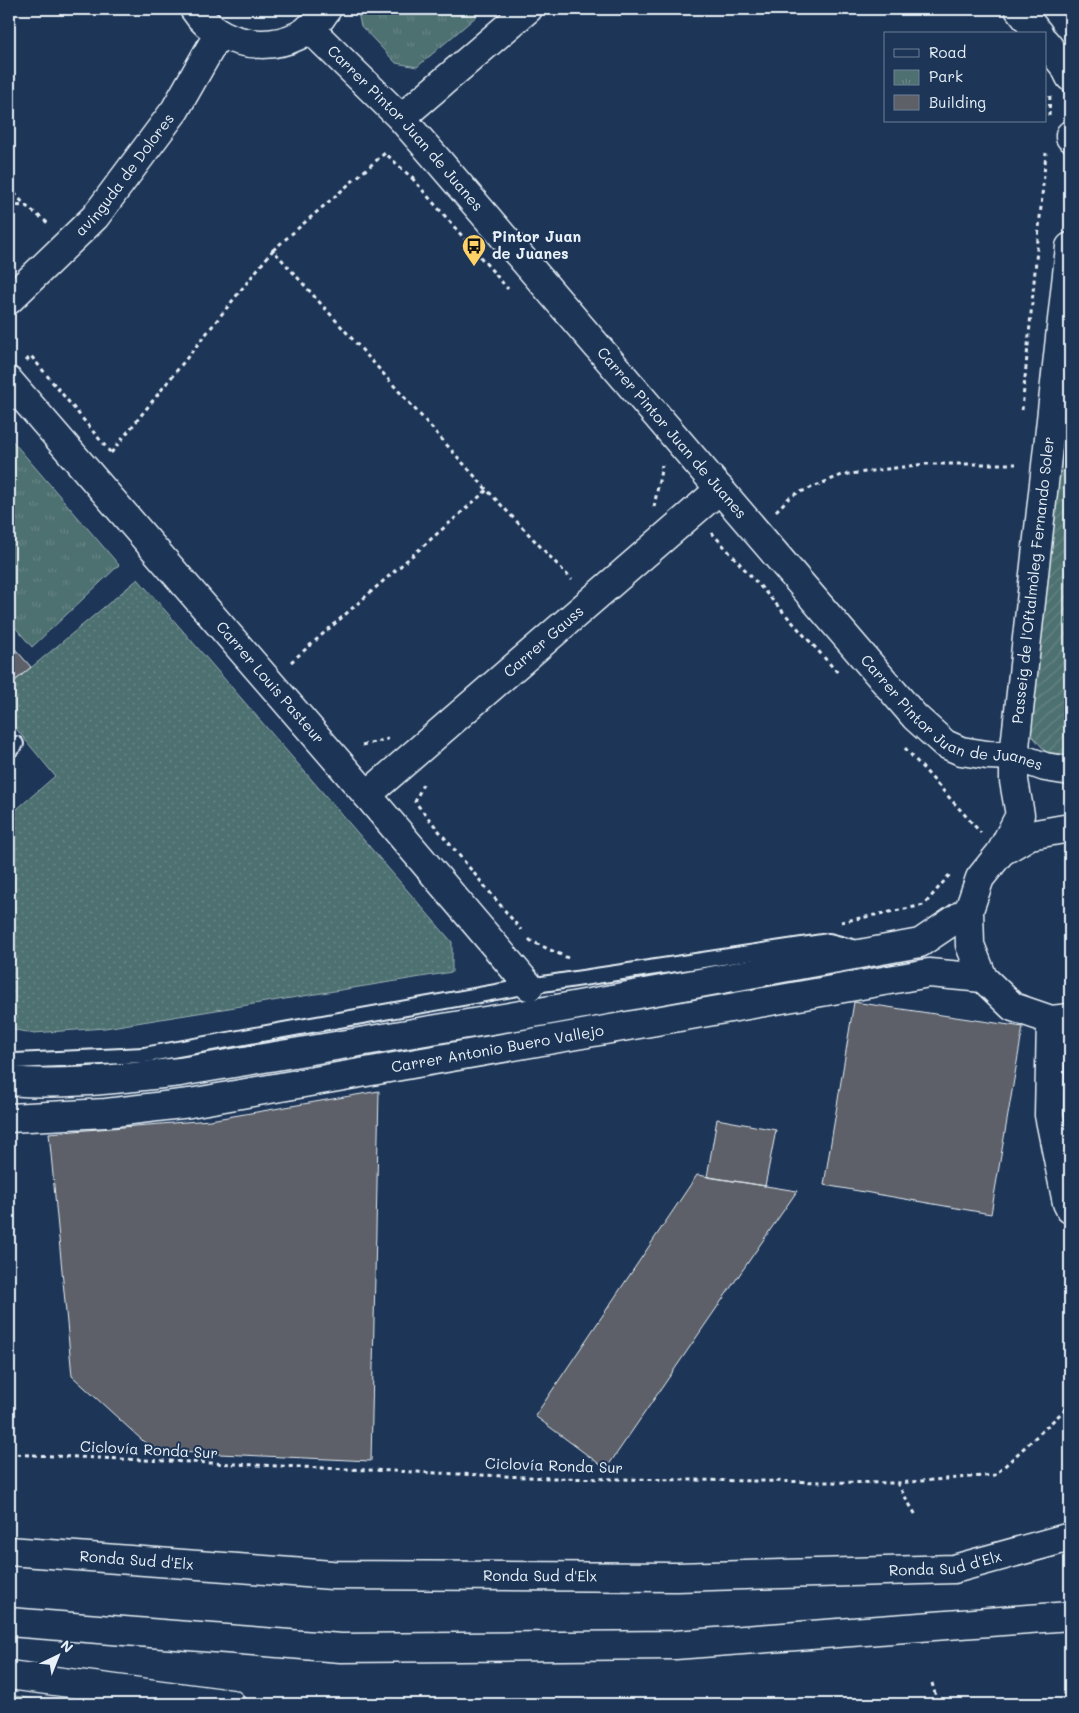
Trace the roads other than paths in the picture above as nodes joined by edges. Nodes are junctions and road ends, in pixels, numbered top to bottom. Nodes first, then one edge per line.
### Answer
1 (194, 9) edge
2 (528, 9) edge
3 (1019, 9) edge
4 (318, 18) edge
5 (1036, 32) edge
6 (219, 33) junction
7 (1046, 43) edge
8 (1060, 85) edge
9 (401, 118) junction
10 (1070, 247) edge
11 (9, 300) edge
12 (16, 372) edge
13 (720, 489) junction
14 (1014, 756) junction
15 (1070, 770) edge
16 (367, 795) junction
17 (1070, 830) edge
18 (1001, 852) junction
19 (969, 910) junction
20 (871, 952) junction
21 (984, 978) junction
22 (529, 986) junction
23 (1061, 1019) edge
24 (9, 1060) edge
25 (9, 1081) edge
26 (9, 1118) edge
27 (1070, 1209) edge
28 (1070, 1538) edge
29 (9, 1552) edge
30 (1070, 1616) edge
31 (9, 1622) edge
32 (9, 1675) edge
33 (231, 1704) edge

1 - 6 main road
2 - 9 main road
3 - 5 main road
4 - 6 main road
4 - 9 main road, Carrer Pintor Juan de Juanes
6 - 11 main road, avinguda de Dolores
7 - 8 main road
9 - 13 main road, Carrer Pintor Juan de Juanes
10 - 14 main road, Passeig de l'Oftalmòleg Fernando Soler
12 - 16 main road, Carrer Louis Pasteur
13 - 14 main road, Carrer Pintor Juan de Juanes
13 - 16 main road, Carrer Gauss
14 - 15 main road, Carrer Pintor Juan de Juanes
14 - 18 main road, Passeig de l'Oftalmòleg Fernando Soler
16 - 22 main road, Carrer Louis Pasteur
17 - 18 main road
18 - 19 main road
19 - 20 main road, Carrer Antonio Buero Vallejo
19 - 21 main road
20 - 22 lane
20 - 25 main road, Carrer Antonio Buero Vallejo
21 - 23 main road
21 - 26 main road, Carrer Antonio Buero Vallejo
22 - 24 lane
23 - 27 main road
28 - 29 main road, Ronda Sud d'Elx
30 - 31 main road
32 - 33 main road

